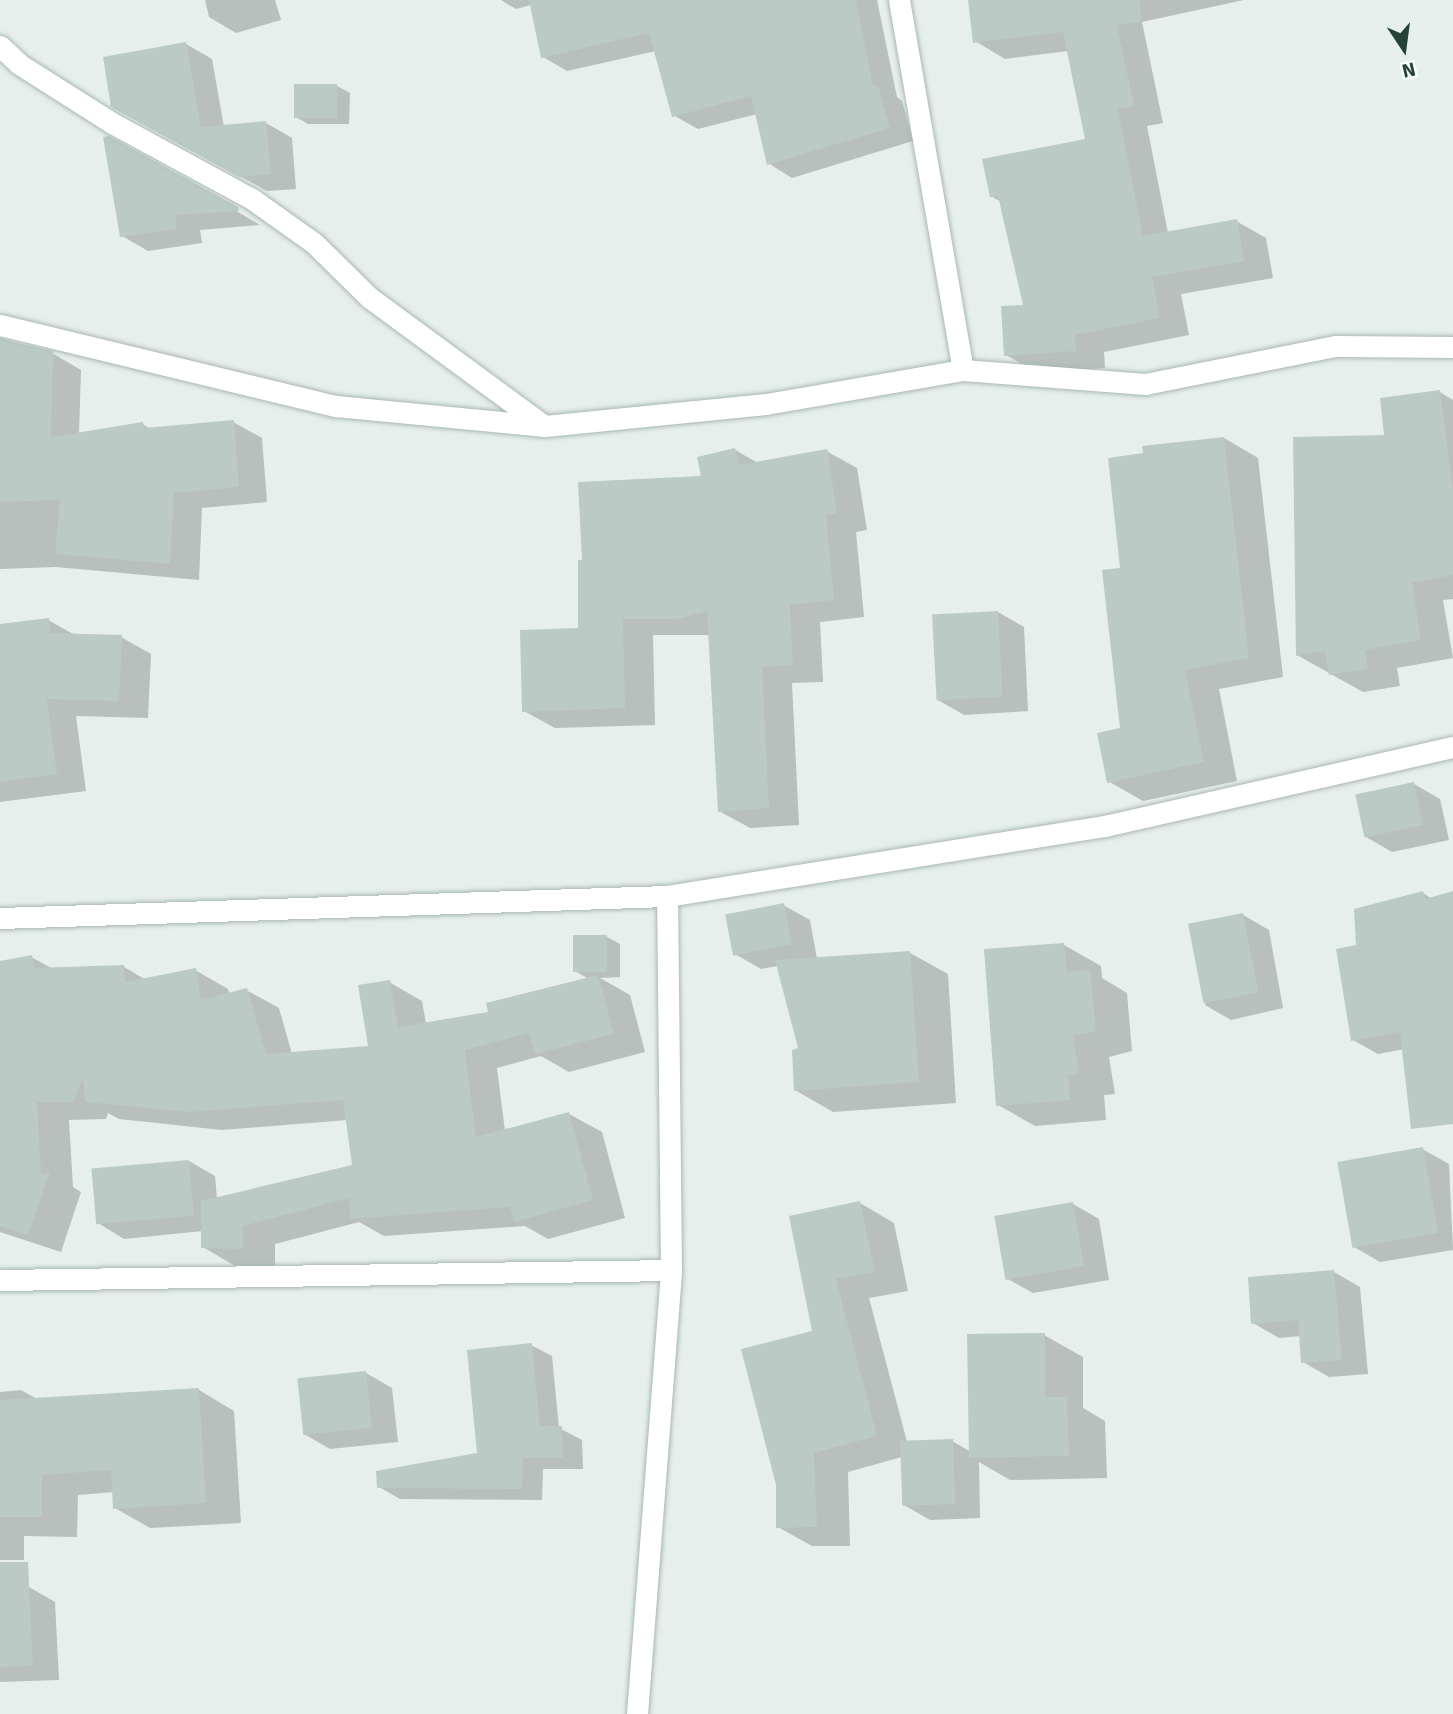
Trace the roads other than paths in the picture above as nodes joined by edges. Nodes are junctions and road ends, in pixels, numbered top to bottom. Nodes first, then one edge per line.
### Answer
1 (899, 0) edge
2 (0, 46) edge
3 (0, 325) edge
4 (1453, 347) edge
5 (963, 370) junction
6 (545, 426) junction
7 (1453, 747) edge
8 (667, 896) junction
9 (0, 918) edge
10 (671, 1270) junction
11 (0, 1280) edge
12 (637, 1714) edge

1 - 5 street
2 - 6 street
3 - 6 street
4 - 5 street
5 - 6 street
7 - 8 street
8 - 9 street
8 - 10 street
10 - 11 street
10 - 12 street

